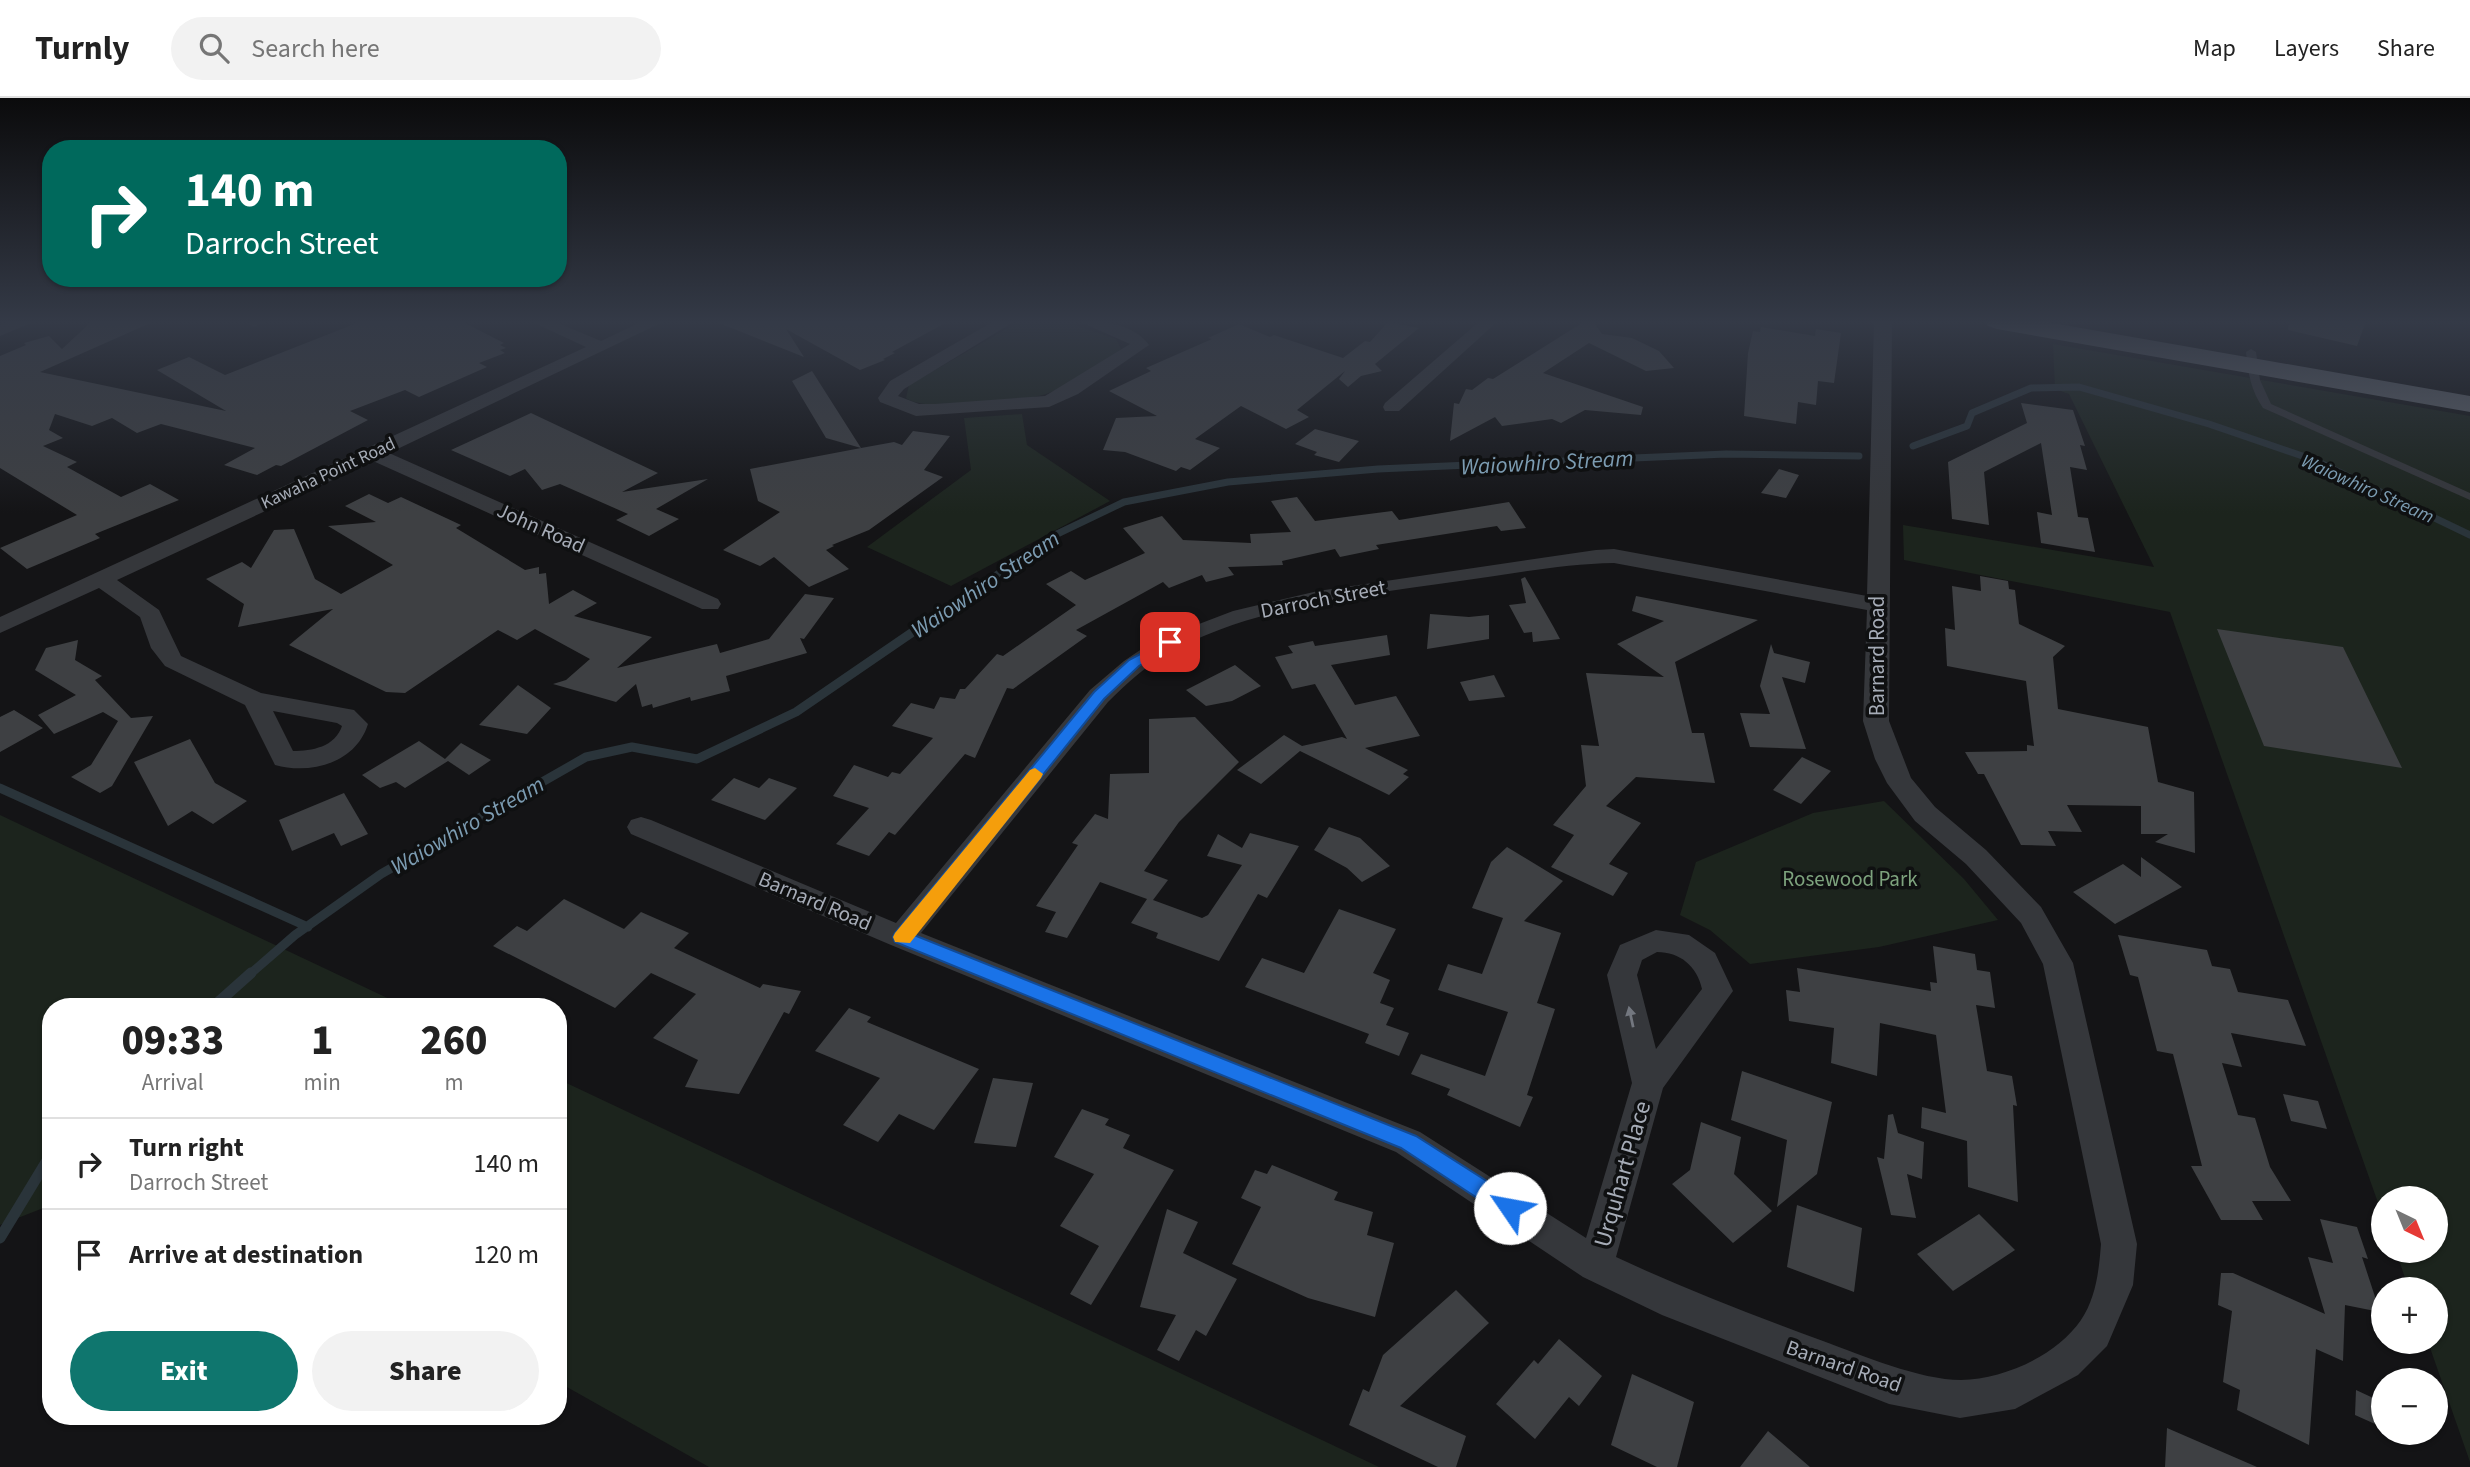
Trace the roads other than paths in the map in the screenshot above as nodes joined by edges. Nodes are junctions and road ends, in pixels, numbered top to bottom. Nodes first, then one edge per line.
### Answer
1 (519, 385) edge
2 (897, 385) edge
3 (1079, 385) edge
4 (1420, 385) edge
5 (1882, 385) edge
6 (2258, 385) edge
7 (2377, 385) edge
8 (2447, 385) edge
9 (2470, 388) edge
10 (2470, 404) edge
11 (1392, 407) dead end
12 (372, 453) junction
13 (2470, 497) edge
14 (100, 579) junction
15 (710, 604) dead end
16 (1877, 605) junction
17 (0, 626) edge
18 (254, 700) dead end
19 (641, 827) dead end
20 (901, 937) junction
21 (1648, 1083) dead end
22 (1596, 1265) junction

1 - 12 street, Kawaha Point Road
2 - 3 street
4 - 11 street
5 - 16 street, Barnard Road
6 - 13 lane
7 - 10 highway
8 - 9 highway
12 - 14 street, Kawaha Point Road
12 - 15 street, John Road
14 - 17 street, Kawaha Point Road
14 - 18 street
16 - 20 street, Darroch Street
16 - 22 street, Barnard Road
19 - 20 street, Barnard Road
20 - 22 street, Barnard Road
21 - 22 street, Urquhart Place

